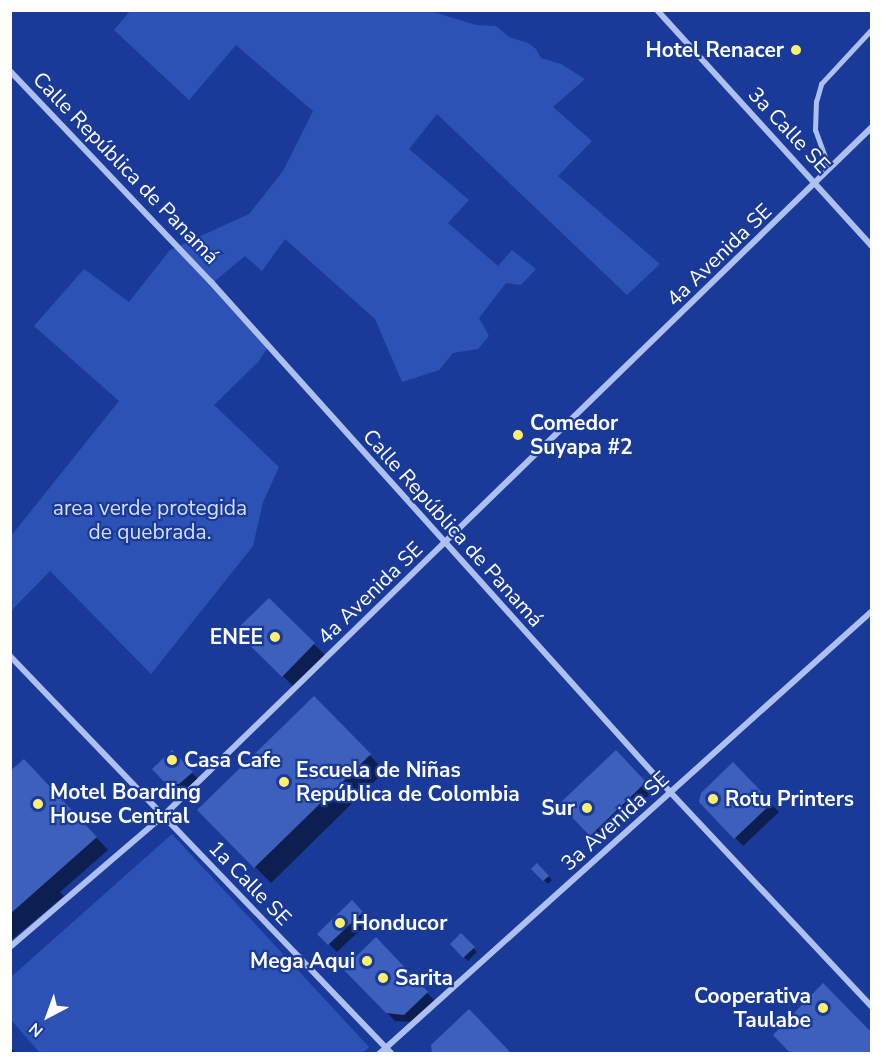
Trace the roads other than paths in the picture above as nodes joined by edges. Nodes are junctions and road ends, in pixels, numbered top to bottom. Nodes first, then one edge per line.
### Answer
1 (657, 10) edge
2 (872, 29) edge
3 (10, 71) edge
4 (872, 127) edge
5 (830, 168) junction
6 (816, 183) junction
7 (872, 246) edge
8 (444, 544) junction
9 (872, 611) edge
10 (10, 656) edge
11 (671, 793) junction
12 (163, 816) junction
13 (10, 947) edge
14 (872, 1007) edge
15 (386, 1047) junction
16 (379, 1053) edge
17 (392, 1053) edge

1 - 6 street, 3a Calle SE
2 - 5 lane
3 - 8 street, Calle República de Panamá
4 - 5 street, 4a Avenida SE
5 - 6 street, 4a Avenida SE
6 - 7 street, 3a Calle SE
6 - 8 street, 4a Avenida SE
8 - 11 street, Calle República de Panamá
8 - 12 street, 4a Avenida SE
9 - 11 street, 3a Avenida SE
10 - 12 street, 1a Calle SE
11 - 14 street, Calle República de Panamá
11 - 15 street, 3a Avenida SE
12 - 13 street, 4a Avenida SE
12 - 15 street, 1a Calle SE
15 - 16 street, 3a Avenida SE
15 - 17 street, 1a Calle SE

